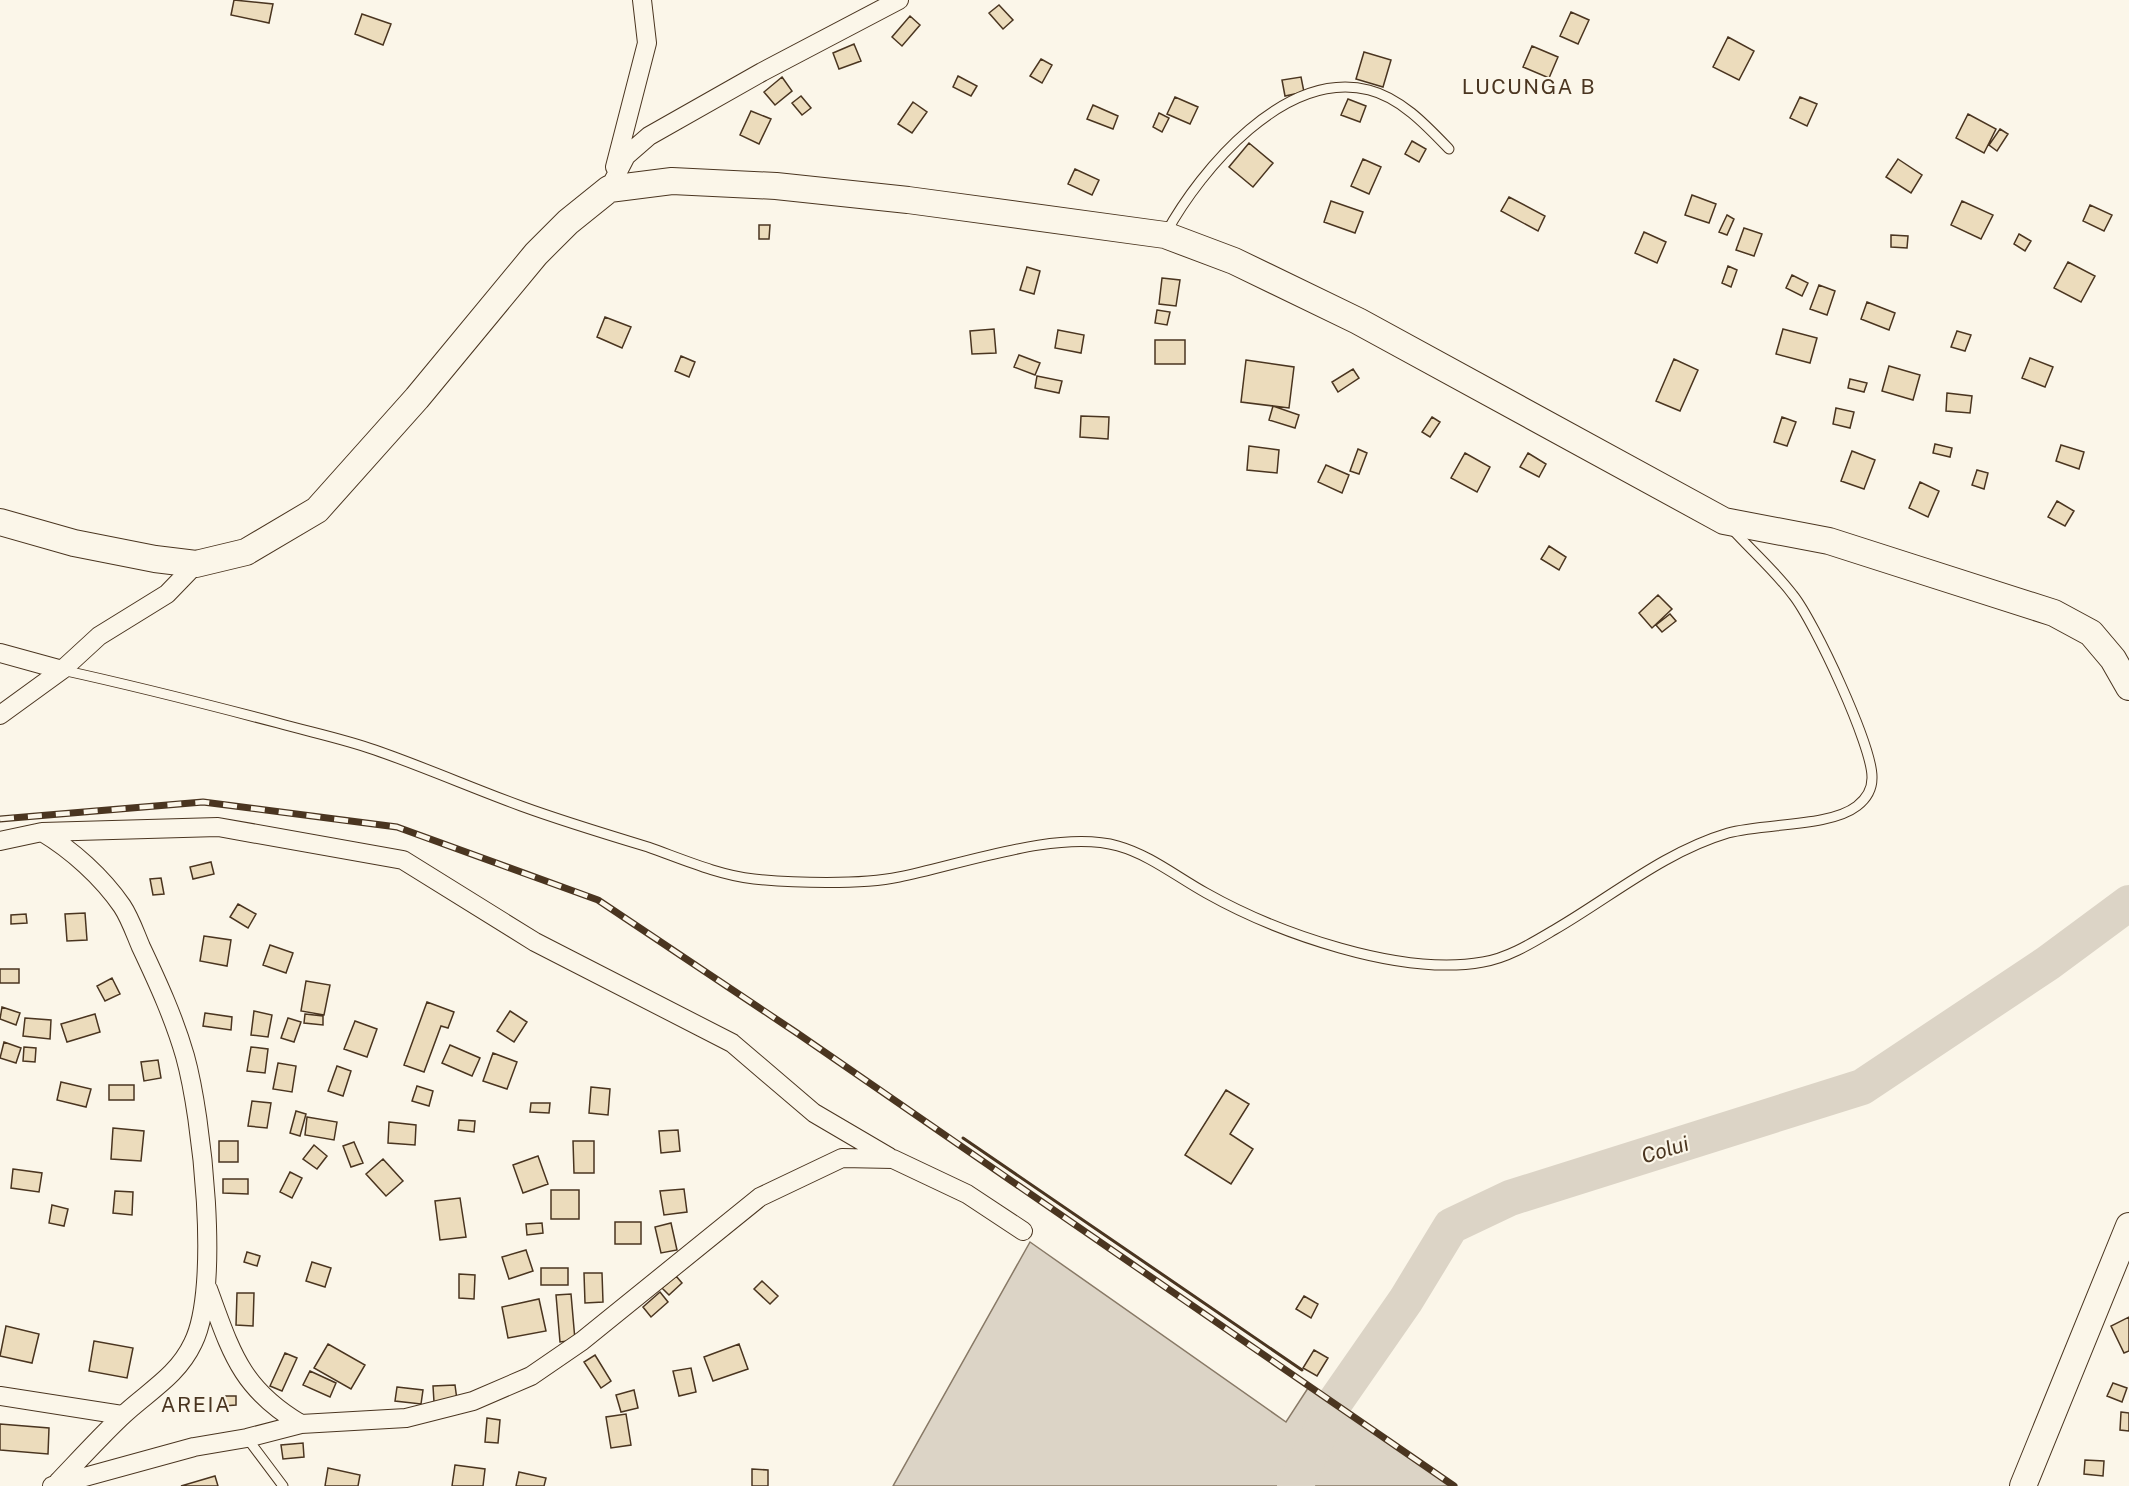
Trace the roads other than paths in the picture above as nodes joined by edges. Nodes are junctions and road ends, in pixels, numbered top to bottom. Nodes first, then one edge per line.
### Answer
1 (642, 0) edge
2 (899, 0) edge
3 (1449, 149) dead end
4 (609, 189) junction
5 (1165, 235) junction
6 (1724, 521) junction
7 (0, 522) edge
8 (196, 564) junction
9 (0, 653) edge
10 (62, 670) junction
11 (2129, 687) edge
12 (0, 715) edge
13 (42, 832) junction
14 (0, 841) edge
15 (893, 1159) junction
16 (2129, 1226) edge
17 (1023, 1231) dead end
18 (206, 1284) junction
19 (0, 1396) edge
20 (123, 1415) junction
21 (301, 1424) junction
22 (247, 1438) junction
23 (54, 1485) edge
24 (283, 1486) edge
25 (2023, 1486) edge

1 - 4 street
2 - 4 street
3 - 5 lane
4 - 5 street
4 - 8 street
5 - 6 street
6 - 10 lane
6 - 11 street
7 - 8 street
8 - 10 street
9 - 10 street
10 - 12 street
13 - 14 street
13 - 15 street
13 - 18 street
15 - 17 street
15 - 21 street
16 - 25 street
18 - 20 street
18 - 21 street
19 - 20 street
20 - 23 street
21 - 22 street
22 - 23 street
22 - 24 lane

